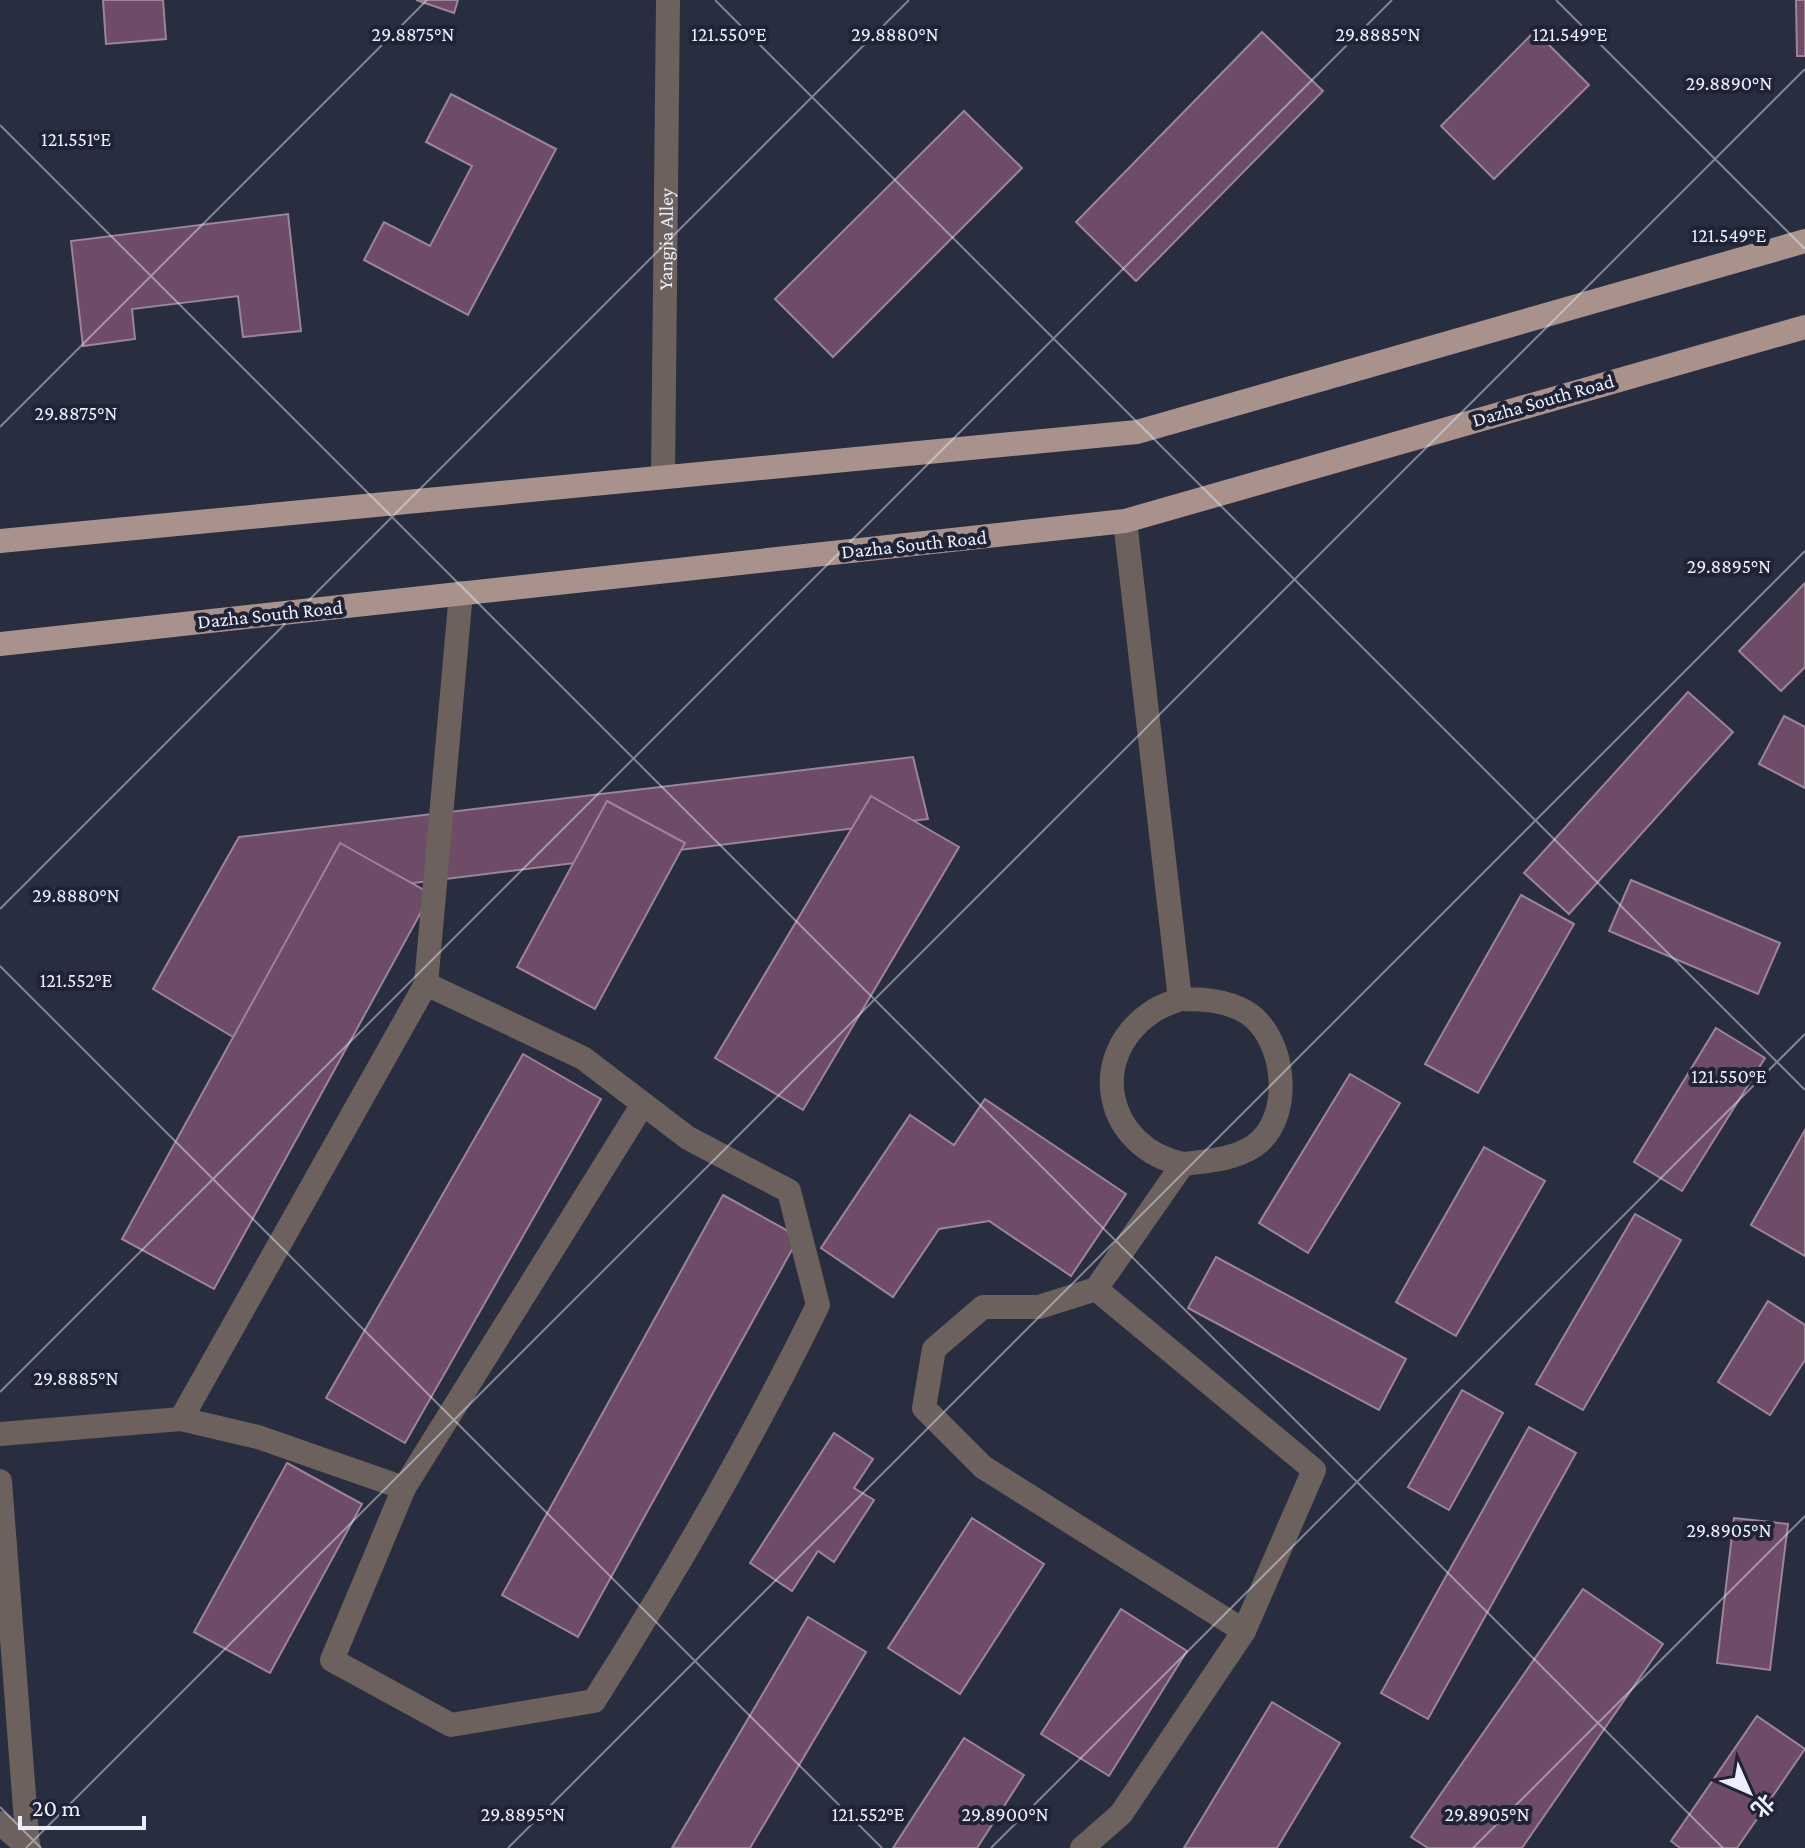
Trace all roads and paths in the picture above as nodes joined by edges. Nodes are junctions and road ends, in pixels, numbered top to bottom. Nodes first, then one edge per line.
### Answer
1 (668, 0) edge
2 (1805, 241) edge
3 (1805, 327) edge
4 (663, 477) junction
5 (1125, 521) junction
6 (0, 541) edge
7 (461, 593) junction
8 (0, 644) edge
9 (426, 984) junction
10 (1180, 999) junction
11 (643, 1104) junction
12 (1183, 1164) junction
13 (1096, 1289) junction
14 (181, 1419) junction
15 (0, 1434) edge
16 (0, 1481) edge
17 (404, 1488) junction
18 (1244, 1631) junction
19 (0, 1823) edge
20 (29, 1848) edge
21 (1082, 1848) edge

1 - 4 street, Yangjia Alley
2 - 4 main road
3 - 5 main road, Dazha South Road
4 - 6 main road
5 - 7 main road, Dazha South Road
5 - 10 street
7 - 8 main road, Dazha South Road
7 - 9 street
9 - 11 street
9 - 14 street
10 - 12 street
10 - 12 street
11 - 17 street
11 - 17 street
12 - 13 street
13 - 18 street
13 - 18 street
14 - 15 street
14 - 17 street
16 - 20 street
18 - 21 street
19 - 20 street

